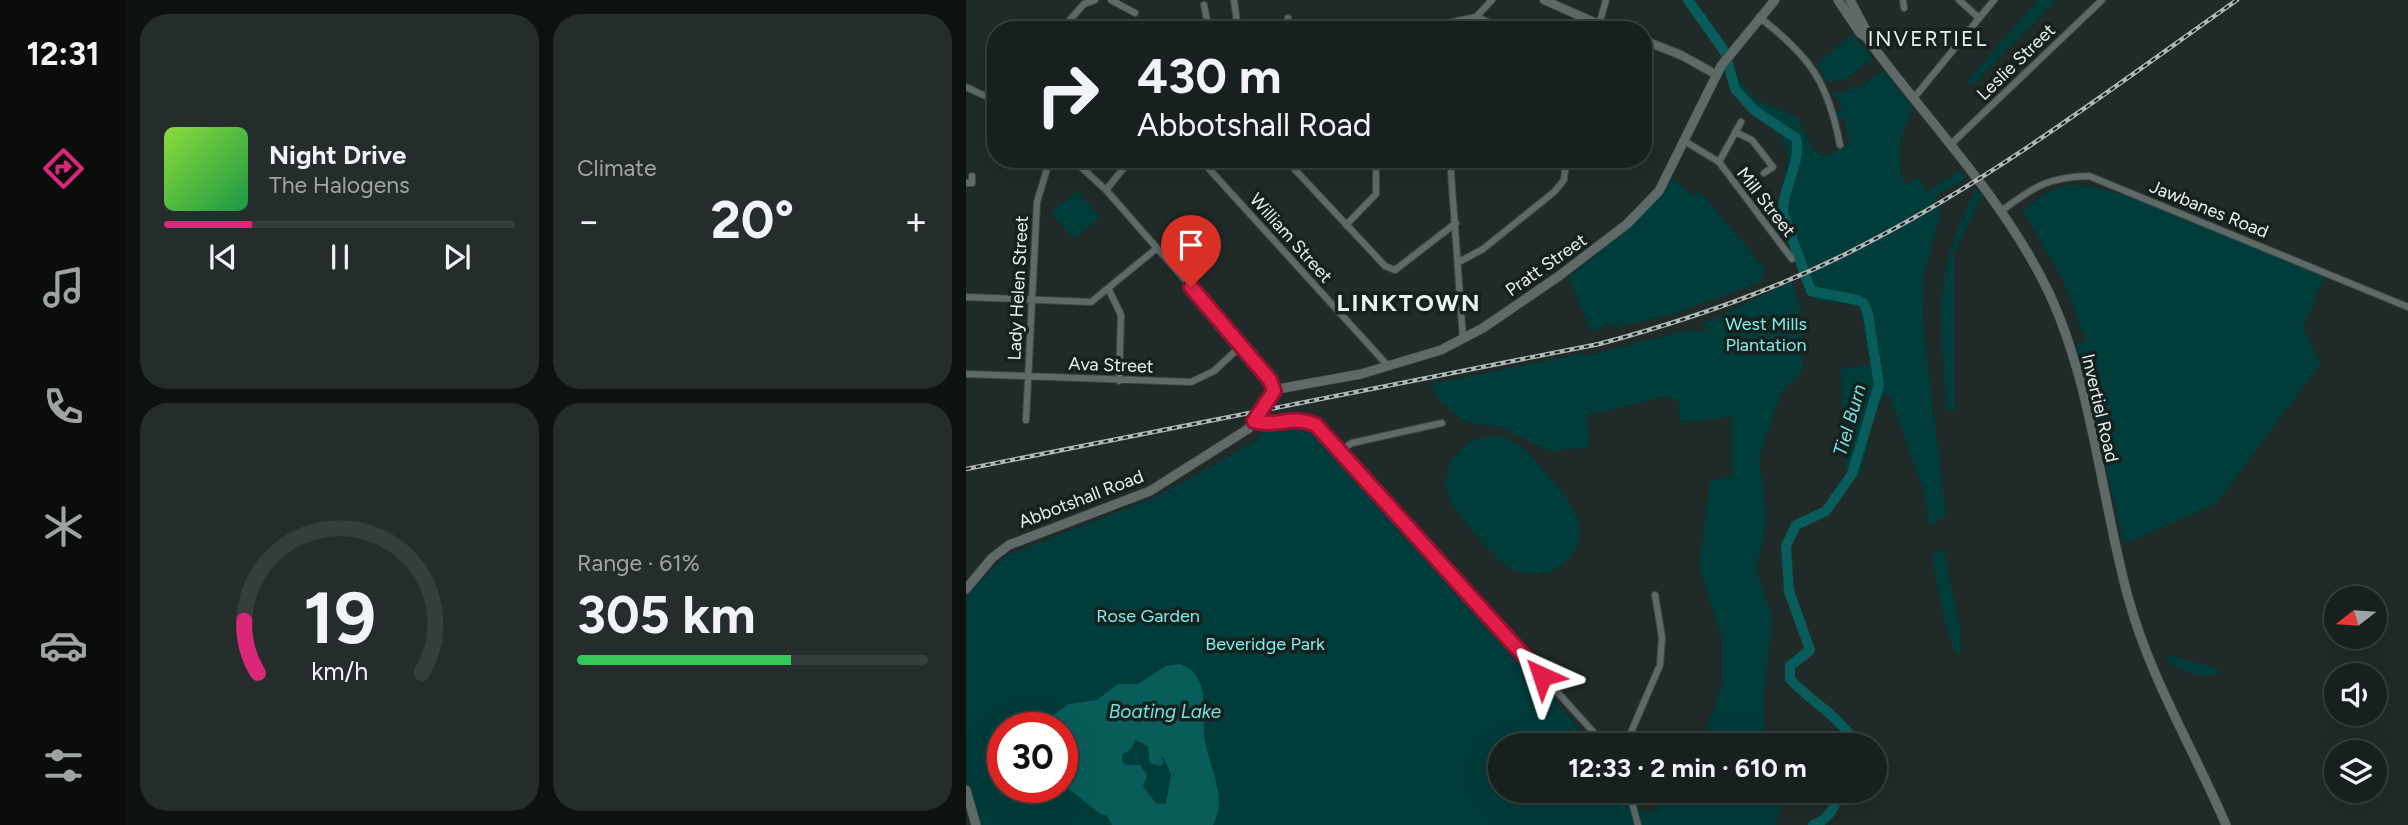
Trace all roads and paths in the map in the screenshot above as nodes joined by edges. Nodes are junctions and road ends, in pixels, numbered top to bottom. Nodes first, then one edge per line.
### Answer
1 (1095, 0) edge
2 (1111, 0) edge
3 (1234, 0) edge
4 (1492, 0) edge
5 (1544, 0) edge
6 (1606, 0) edge
7 (1776, 0) edge
8 (1838, 0) edge
9 (1850, 0) edge
10 (1959, 0) edge
11 (1994, 0) edge
12 (2102, 0) edge
13 (1203, 5) dead end
14 (1135, 13) dead end
15 (1476, 17) junction
16 (1759, 17) junction
17 (1979, 18) junction
18 (1069, 21) edge
19 (1207, 21) edge
20 (1237, 21) edge
21 (1464, 21) edge
22 (1486, 21) edge
23 (1590, 21) edge
24 (1600, 21) edge
25 (1866, 37) junction
26 (1652, 44) edge
27 (1719, 71) junction
28 (966, 88) edge
29 (987, 98) edge
30 (1913, 99) junction
31 (1741, 122) dead end
32 (1735, 132) junction
33 (1683, 140) junction
34 (1840, 145) dead end
35 (1950, 145) junction
36 (1719, 162) junction
37 (1047, 168) edge
38 (1082, 168) edge
39 (1124, 168) edge
40 (1208, 168) edge
41 (1293, 168) edge
42 (1376, 168) edge
43 (1451, 168) edge
44 (1565, 168) edge
45 (1764, 173) dead end
46 (1106, 190) junction
47 (2001, 211) junction
48 (1456, 223) junction
49 (1346, 225) junction
50 (1157, 248) junction
51 (1792, 259) dead end
52 (1459, 262) junction
53 (1109, 290) junction
54 (966, 297) edge
55 (1031, 300) junction
56 (2408, 307) edge
57 (1463, 341) junction
58 (1242, 345) junction
59 (1389, 367) junction
60 (966, 374) edge
61 (1027, 376) junction
62 (1119, 381) junction
63 (1274, 391) junction
64 (1026, 420) dead end
65 (1254, 421) junction
66 (1442, 423) dead end
67 (1341, 450) junction
68 (966, 589) edge
69 (1655, 595) dead end
70 (1594, 733) edge
71 (1631, 733) edge
72 (966, 790) edge
73 (1632, 803) edge
74 (976, 825) edge
75 (1638, 825) edge
76 (2226, 825) edge

1 - 18 street
2 - 14 street
3 - 20 street
4 - 15 street
5 - 23 street
6 - 24 street
7 - 16 main road, Pratt Street
8 - 25 main road, Invertiel Road
9 - 25 main road, Invertiel Road
10 - 17 street
11 - 17 street
12 - 35 street, Leslie Street
13 - 19 street
15 - 21 street
15 - 22 street
16 - 27 main road, Pratt Street
16 - 34 street
17 - 30 street
25 - 30 main road, Invertiel Road
26 - 27 street
27 - 33 main road, Pratt Street
28 - 29 street
30 - 35 main road, Invertiel Road
31 - 32 street, Mill Street
32 - 36 street, Mill Street
32 - 45 street, Mill Street
33 - 36 street, Mill Street
33 - 57 main road, Pratt Street
35 - 47 main road, Invertiel Road
36 - 51 street, Mill Street
37 - 55 street, Lady Helen Street
38 - 46 street
39 - 46 street
40 - 59 street, William Street
41 - 49 street
42 - 49 street
43 - 48 street
44 - 52 street
46 - 50 street
47 - 56 street, Jawbanes Road
47 - 76 main road, Invertiel Road
48 - 49 street
48 - 52 street
50 - 53 street
50 - 58 street
52 - 57 street
53 - 55 street
53 - 62 street
54 - 55 street
55 - 61 street, Lady Helen Street
57 - 59 main road, Pratt Street
58 - 62 street, Ava Street
58 - 63 street
59 - 63 main road, Pratt Street
60 - 61 street, Ava Street
61 - 62 street, Ava Street
61 - 64 street, Lady Helen Street
63 - 65 main road, Abbotshall Road
65 - 67 street
65 - 68 main road, Abbotshall Road
66 - 67 street
67 - 70 street
69 - 71 street
72 - 74 main road
73 - 75 street

